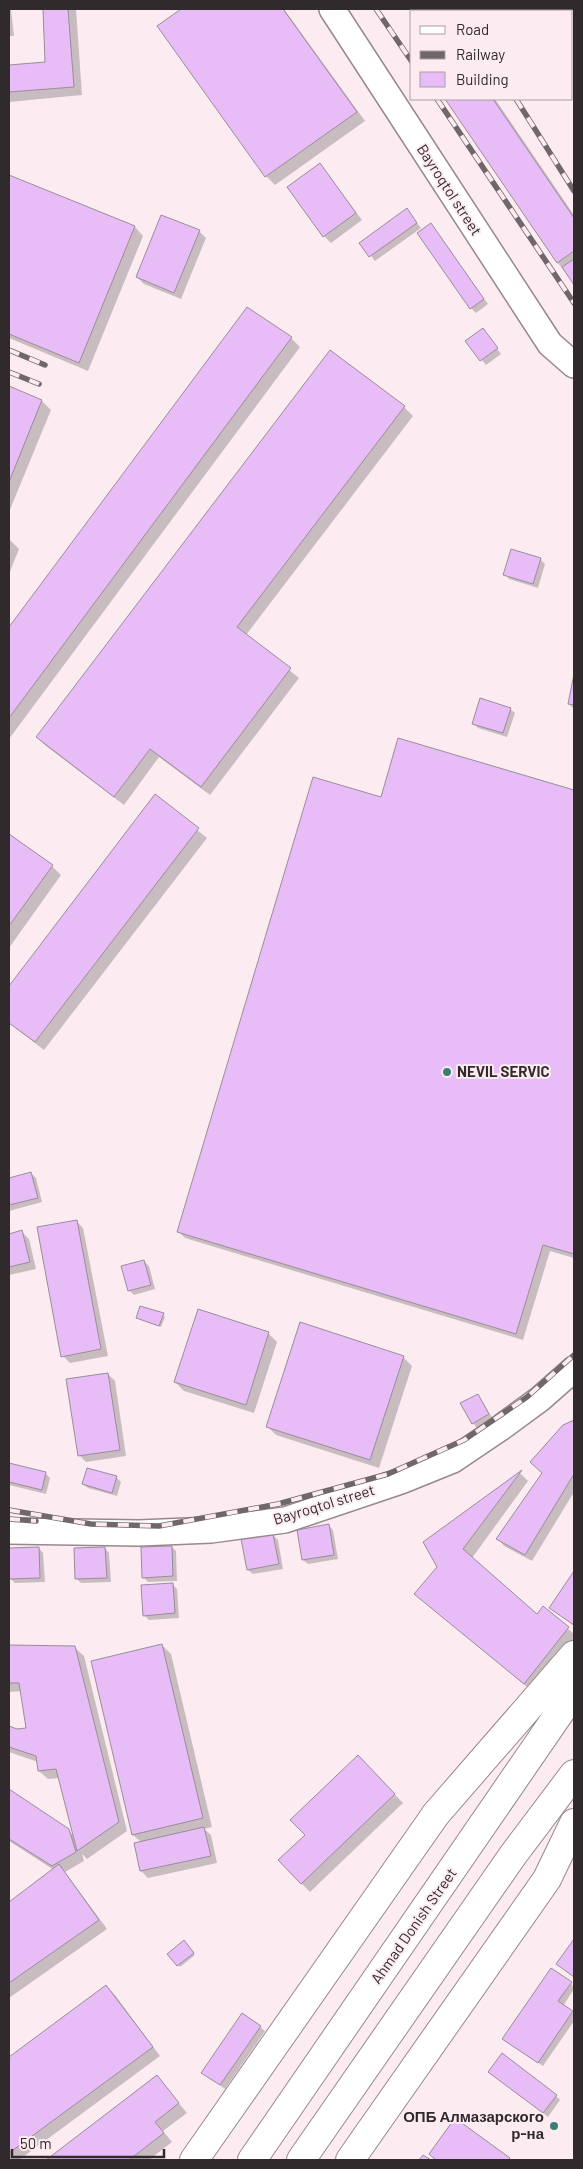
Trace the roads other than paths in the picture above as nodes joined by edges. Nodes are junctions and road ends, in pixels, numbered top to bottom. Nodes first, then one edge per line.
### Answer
1 (332, 9) edge
2 (574, 365) edge
3 (574, 1369) edge
4 (9, 1531) edge
5 (574, 1654) edge
6 (574, 1692) edge
7 (574, 1774) edge
8 (574, 1823) edge
9 (574, 1850) edge
10 (547, 1879) junction
11 (194, 2160) edge
12 (252, 2160) edge
13 (301, 2160) edge
14 (350, 2160) edge

1 - 2 street, Bayroqtol street
3 - 4 street, Bayroqtol street
5 - 11 main road
6 - 12 main road, Ahmad Donish Street
7 - 13 main road
8 - 10 main road
9 - 10 main road
10 - 14 main road

